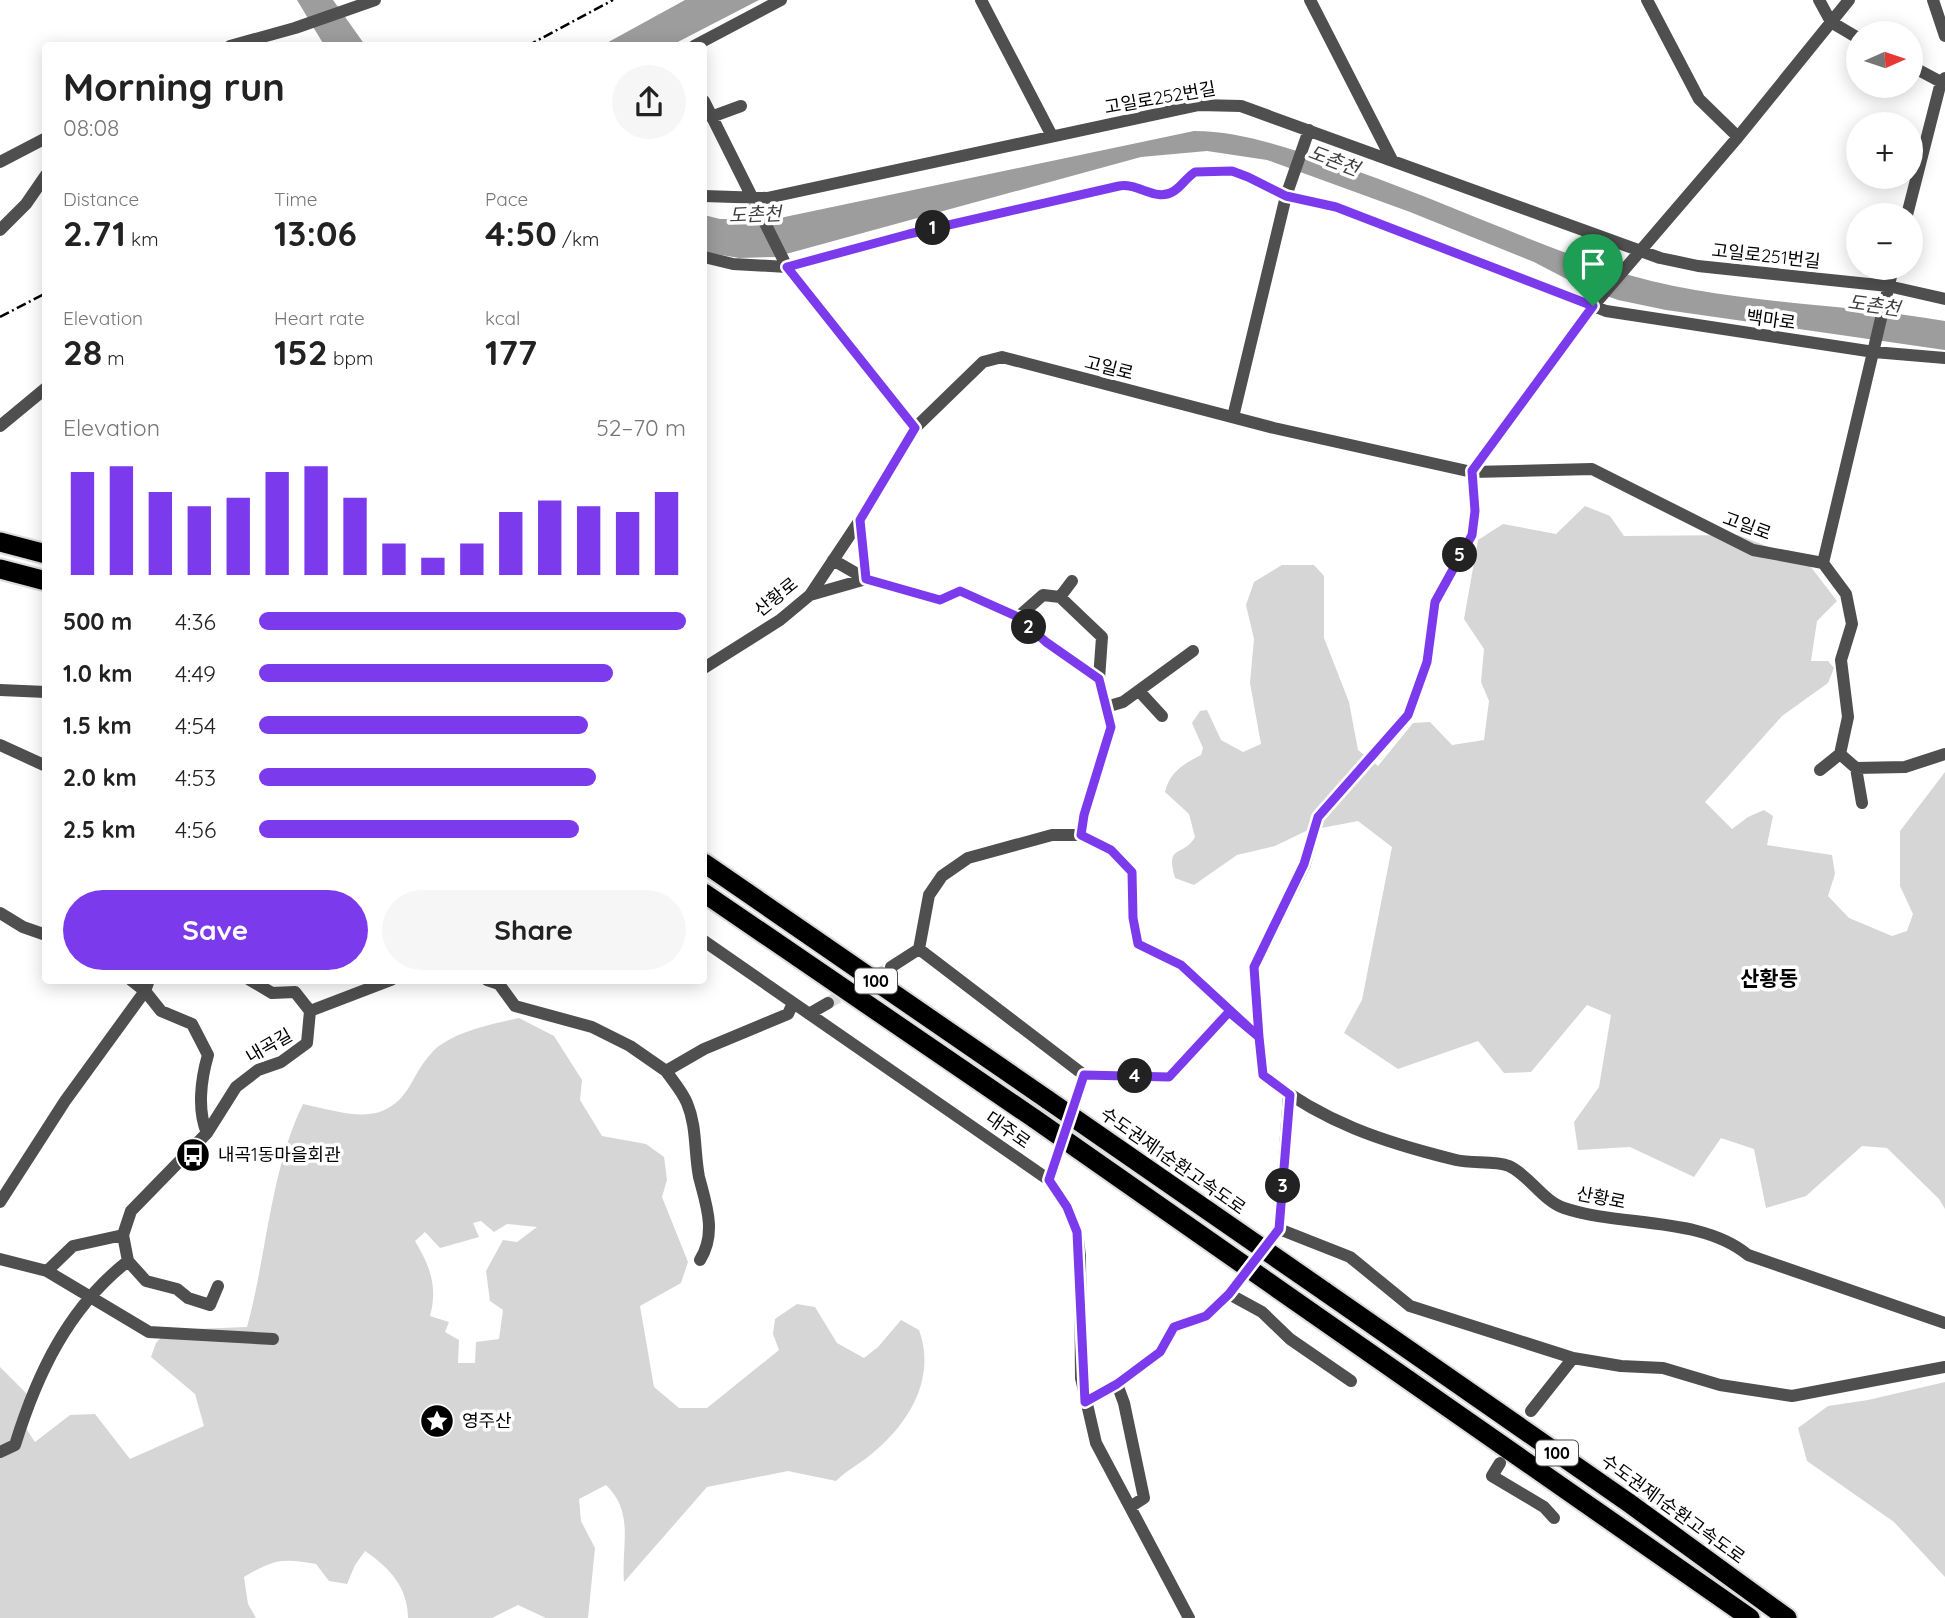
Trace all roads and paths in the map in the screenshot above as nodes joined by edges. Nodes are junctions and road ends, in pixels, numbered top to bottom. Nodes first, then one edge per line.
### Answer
1 (375, 0) edge
2 (780, 0) edge
3 (981, 0) edge
4 (1310, 0) edge
5 (1647, 0) edge
6 (1819, 0) edge
7 (1849, 0) edge
8 (1933, 0) edge
9 (1831, 22) junction
10 (1846, 31) edge
11 (1945, 36) edge
12 (244, 42) edge
13 (701, 42) edge
14 (1923, 71) edge
15 (1943, 80) edge
16 (741, 106) dead end
17 (707, 108) edge
18 (711, 117) junction
19 (1052, 136) junction
20 (1307, 136) junction
21 (1738, 137) junction
22 (42, 140) edge
23 (1392, 160) junction
24 (0, 162) edge
25 (42, 181) edge
26 (1287, 193) junction
27 (707, 196) edge
28 (752, 200) junction
29 (1910, 203) edge
30 (0, 230) edge
31 (1638, 255) junction
32 (707, 258) edge
33 (786, 266) junction
34 (1890, 280) edge
35 (1887, 292) junction
36 (1945, 299) edge
37 (1596, 303) junction
38 (1875, 350) junction
39 (1945, 358) edge
40 (42, 391) edge
41 (1233, 417) junction
42 (0, 426) edge
43 (915, 428) junction
44 (1472, 471) junction
45 (860, 520) junction
46 (0, 542) edge
47 (42, 553) edge
48 (833, 561) junction
49 (1823, 563) junction
50 (0, 569) edge
51 (866, 579) junction
52 (42, 580) edge
53 (1072, 581) dead end
54 (810, 595) junction
55 (1060, 597) junction
56 (1018, 617) junction
57 (1193, 651) dead end
58 (707, 666) edge
59 (1099, 679) junction
60 (0, 690) edge
61 (1139, 691) junction
62 (42, 692) edge
63 (1106, 707) junction
64 (1162, 716) dead end
65 (0, 745) edge
66 (1840, 754) junction
67 (1945, 754) edge
68 (42, 764) edge
69 (1856, 768) junction
70 (1820, 771) dead end
71 (1862, 803) dead end
72 (1081, 835) junction
73 (707, 865) edge
74 (707, 895) edge
75 (0, 913) edge
76 (42, 933) edge
77 (707, 943) edge
78 (919, 949) junction
79 (891, 967) tunnel mouth
80 (257, 984) edge
81 (381, 984) edge
82 (499, 984) edge
83 (147, 986) edge
84 (793, 1003) junction
85 (828, 1003) tunnel mouth
86 (310, 1011) junction
87 (1229, 1012) junction
88 (809, 1014) junction
89 (1259, 1037) junction
90 (666, 1071) junction
91 (1084, 1075) junction
92 (1290, 1095) junction
93 (207, 1133) junction
94 (1049, 1180) junction
95 (0, 1202) edge
96 (1279, 1229) junction
97 (123, 1235) junction
98 (0, 1259) edge
99 (700, 1259) dead end
100 (128, 1261) junction
101 (47, 1271) junction
102 (218, 1286) dead end
103 (1229, 1294) junction
104 (90, 1298) junction
105 (1945, 1323) edge
106 (273, 1339) dead end
107 (1573, 1358) junction
108 (1945, 1367) edge
109 (1351, 1381) dead end
110 (1117, 1384) junction
111 (1085, 1402) junction
112 (1531, 1411) dead end
113 (0, 1452) edge
114 (1500, 1463) dead end
115 (1130, 1507) junction
116 (1554, 1518) dead end
117 (1189, 1618) edge
118 (1750, 1618) edge
119 (1787, 1618) edge

1 - 12 street
2 - 13 street
3 - 19 street
4 - 23 street
5 - 21 street
6 - 9 street
7 - 9 street
8 - 11 street
9 - 10 street
9 - 21 street
14 - 15 street
15 - 29 street
16 - 18 street
17 - 18 street
18 - 28 street
19 - 20 street, 고일로252번길
19 - 28 street, 고일로252번길
20 - 23 street, 고일로252번길
20 - 26 street
21 - 31 street
22 - 24 street
23 - 31 street, 고일로252번길
25 - 30 street
26 - 33 street, 백마로
26 - 37 street, 백마로
26 - 41 street
27 - 28 street, 고일로252번길
28 - 33 street
31 - 35 street, 고일로251번길
31 - 37 street
32 - 33 street
33 - 43 street
34 - 35 street
35 - 36 street, 고일로251번길
35 - 38 street
37 - 38 street, 백마로
37 - 44 street
38 - 39 street, 백마로
38 - 49 street
40 - 42 street
41 - 43 street, 고일로
41 - 44 street, 고일로
43 - 45 street, 고일로
44 - 49 street, 고일로
44 - 89 street, 산황로
45 - 48 street, 고일로
45 - 51 street
46 - 47 highway
48 - 51 street
48 - 54 street, 산황로
49 - 66 street
50 - 52 highway
51 - 54 street
51 - 56 street
53 - 55 street
54 - 58 street, 산황로
55 - 56 street
55 - 59 street
56 - 59 street
57 - 61 street
59 - 63 street
60 - 62 street
61 - 63 street
61 - 64 street
63 - 72 street
65 - 68 street
66 - 69 street
66 - 70 street
67 - 69 street
69 - 71 street
72 - 78 street
72 - 87 street
73 - 119 highway, 수도권제1순환고속도로 / 100, bridge
74 - 118 highway, 100, bridge
75 - 76 street
77 - 84 street, 대주로
78 - 79 street
78 - 91 street
80 - 86 street
81 - 86 street
82 - 90 street
83 - 93 street
83 - 95 street
84 - 88 street, 대주로
84 - 90 street
85 - 88 street
86 - 93 street, 내곡길
87 - 89 street
87 - 91 street
88 - 94 street, 대주로
89 - 92 street, 산황로
90 - 99 street
91 - 94 street
92 - 96 street
92 - 105 street, 산황로
93 - 97 street, 내곡길
94 - 111 street, 대주로
96 - 103 street
96 - 107 street
97 - 100 street
97 - 101 street
98 - 101 street
100 - 102 street
100 - 104 street
101 - 104 street
103 - 109 street
103 - 110 street
104 - 106 street
104 - 113 street
107 - 108 street
107 - 112 street
110 - 111 street
110 - 115 street
111 - 115 street, 대주로
114 - 116 street
115 - 117 street, 대주로

